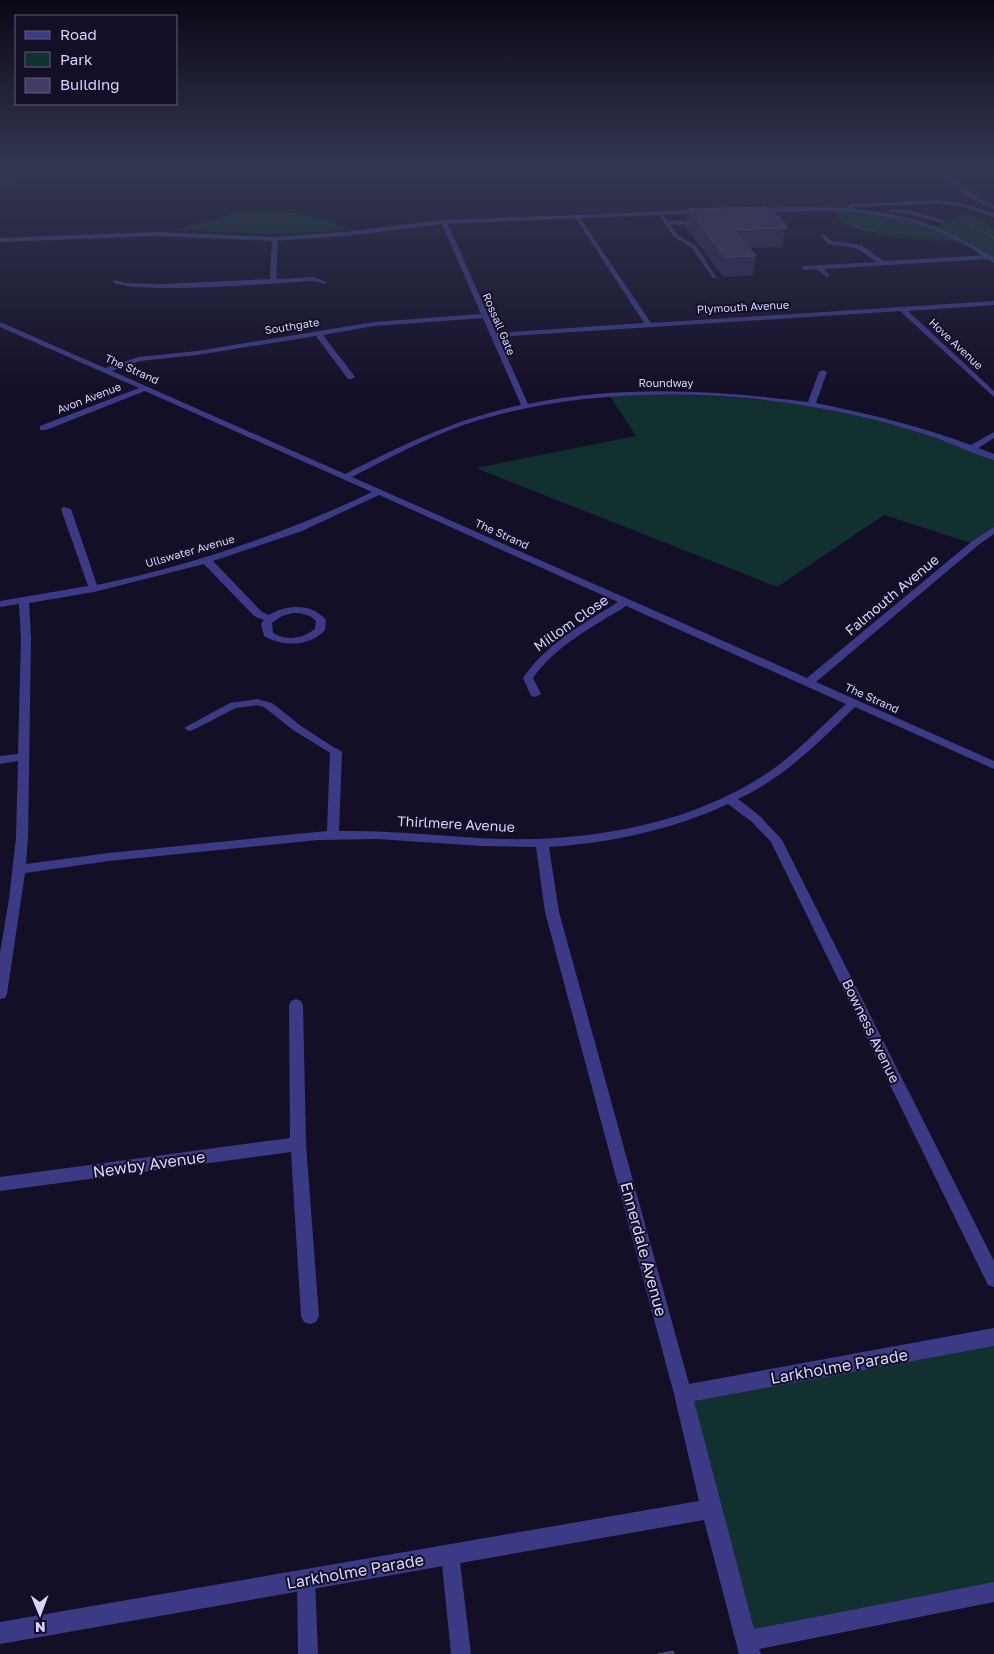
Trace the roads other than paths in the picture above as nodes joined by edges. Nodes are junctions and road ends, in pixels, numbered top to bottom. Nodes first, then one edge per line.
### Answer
1 (275, 242) edge
2 (453, 242) edge
3 (595, 242) edge
4 (684, 242) edge
5 (843, 242) edge
6 (969, 242) edge
7 (992, 259) edge
8 (882, 262) junction
9 (819, 267) junction
10 (804, 268) dead end
11 (827, 274) dead end
12 (715, 277) dead end
13 (273, 281) junction
14 (116, 282) dead end
15 (324, 283) dead end
16 (994, 303) edge
17 (902, 309) junction
18 (485, 316) junction
19 (0, 324) edge
20 (648, 324) junction
21 (318, 333) junction
22 (494, 334) junction
23 (104, 370) junction
24 (823, 372) dead end
25 (351, 377) dead end
26 (144, 389) junction
27 (994, 395) edge
28 (811, 405) junction
29 (525, 406) junction
30 (43, 428) dead end
31 (994, 434) edge
32 (973, 448) junction
33 (994, 457) edge
34 (345, 477) junction
35 (377, 493) junction
36 (66, 508) dead end
37 (994, 530) edge
38 (207, 561) junction
39 (94, 588) junction
40 (24, 601) junction
41 (625, 602) junction
42 (0, 604) edge
43 (270, 619) junction
44 (808, 683) junction
45 (535, 694) dead end
46 (853, 703) junction
47 (189, 728) dead end
48 (336, 752) joint
49 (23, 756) junction
50 (0, 760) edge
51 (994, 765) edge
52 (729, 799) junction
53 (333, 835) junction
54 (542, 842) junction
55 (20, 869) junction
56 (0, 994) edge
57 (296, 1005) dead end
58 (298, 1144) junction
59 (0, 1184) edge
60 (994, 1279) edge
61 (310, 1316) dead end
62 (994, 1337) edge
63 (683, 1394) junction
64 (711, 1509) junction
65 (450, 1554) junction
66 (306, 1579) junction
67 (994, 1592) edge
68 (0, 1633) edge
69 (748, 1647) edge
70 (308, 1654) edge
71 (461, 1654) edge

1 - 13 street
2 - 18 street, Rossall Gate
3 - 20 street
4 - 12 lane
5 - 8 street
6 - 7 street
7 - 8 street
8 - 9 street
9 - 10 street
9 - 11 street
13 - 14 street
13 - 15 street
16 - 17 street, Plymouth Avenue
17 - 20 street, Plymouth Avenue
17 - 27 street, Hove Avenue
18 - 21 street, Southgate
18 - 22 street, Rossall Gate
19 - 23 street, The Strand
20 - 22 street, Plymouth Avenue
21 - 23 street, Southgate
21 - 25 street
22 - 29 street, Rossall Gate
23 - 26 street, The Strand
24 - 28 street
26 - 30 street, Avon Avenue
26 - 34 street, The Strand
28 - 29 street, Roundway
28 - 32 street, Roundway
29 - 34 street, Roundway
31 - 32 street
32 - 33 street, Roundway
34 - 35 street, The Strand
35 - 38 street, Ullswater Avenue
35 - 41 street, The Strand
36 - 39 street
37 - 44 street, Falmouth Avenue
38 - 39 street, Ullswater Avenue
38 - 43 street
39 - 40 street, Ullswater Avenue
40 - 42 street, Ullswater Avenue
40 - 49 street
41 - 44 street, The Strand
41 - 45 street, Millom Close
43 - 43 street
44 - 46 street, The Strand
46 - 51 street, The Strand
46 - 52 street, Thirlmere Avenue
47 - 48 lane
48 - 53 street
49 - 50 street
49 - 55 street
52 - 54 street, Thirlmere Avenue
52 - 60 street, Bowness Avenue
53 - 54 street, Thirlmere Avenue
53 - 55 street, Thirlmere Avenue
54 - 63 street, Ennerdale Avenue
55 - 56 street
57 - 58 street
58 - 59 street, Newby Avenue
58 - 61 street
62 - 63 street, Larkholme Parade
63 - 64 street, Ennerdale Avenue
64 - 65 street, Larkholme Parade
64 - 69 street, Ennerdale Avenue
65 - 66 street, Larkholme Parade
65 - 71 lane
66 - 68 street, Larkholme Parade
66 - 70 lane
67 - 69 street

